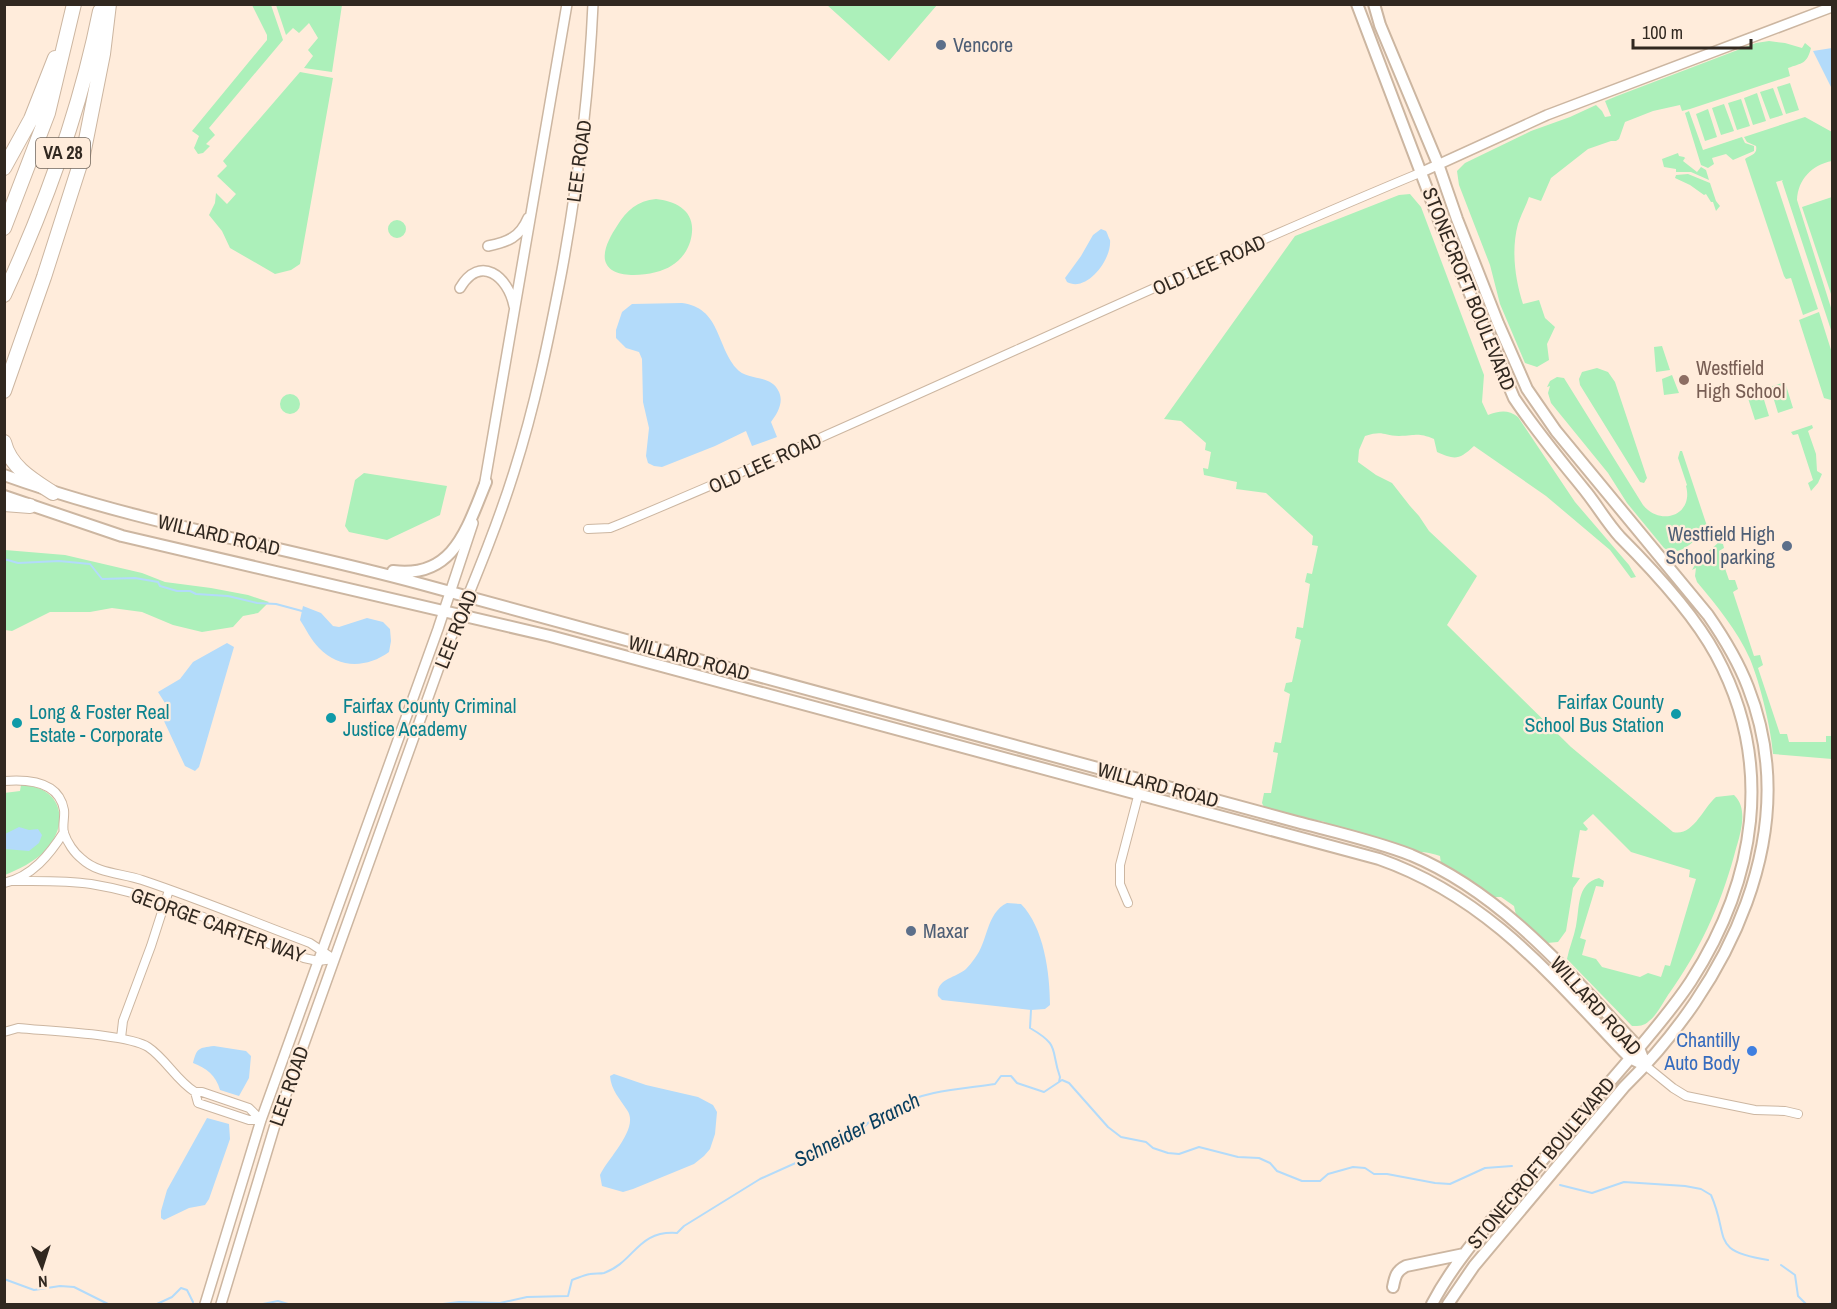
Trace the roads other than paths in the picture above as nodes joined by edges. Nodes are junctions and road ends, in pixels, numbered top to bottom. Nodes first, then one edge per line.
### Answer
1 (73, 4) edge
2 (102, 4) edge
3 (109, 4) edge
4 (567, 4) edge
5 (593, 4) edge
6 (1357, 4) edge
7 (1374, 4) edge
8 (1833, 7) edge
9 (1438, 164) junction
10 (4, 168) edge
11 (1422, 172) junction
12 (533, 208) junction
13 (4, 228) edge
14 (488, 246) dead end
15 (460, 288) dead end
16 (4, 295) edge
17 (515, 312) junction
18 (5, 388) edge
19 (4, 442) edge
20 (4, 475) edge
21 (486, 482) junction
22 (53, 493) junction
23 (4, 496) edge
24 (4, 504) edge
25 (30, 506) junction
26 (588, 529) dead end
27 (350, 566) junction
28 (449, 592) junction
29 (469, 597) junction
30 (444, 610) junction
31 (462, 614) junction
32 (4, 781) edge
33 (1142, 781) junction
34 (1138, 796) junction
35 (64, 832) junction
36 (8, 882) edge
37 (169, 890) junction
38 (165, 903) junction
39 (1128, 903) dead end
40 (322, 949) junction
41 (334, 959) junction
42 (318, 961) junction
43 (4, 1032) edge
44 (121, 1038) junction
45 (1639, 1048) junction
46 (1630, 1058) junction
47 (1646, 1066) junction
48 (1798, 1114) dead end
49 (261, 1120) junction
50 (1464, 1254) junction
51 (1393, 1287) dead end
52 (206, 1305) edge
53 (221, 1305) edge
54 (1432, 1305) edge
55 (1448, 1305) edge

1 - 10 highway
1 - 13 highway, VA 28
2 - 16 highway, VA 28
3 - 18 highway
4 - 12 street, LEE ROAD
5 - 29 street, LEE ROAD
6 - 11 main road, STONECROFT BOULEVARD
7 - 9 main road, STONECROFT BOULEVARD
8 - 9 street, OLD LEE ROAD
9 - 11 street, OLD LEE ROAD
9 - 47 main road, STONECROFT BOULEVARD
11 - 26 street, OLD LEE ROAD
11 - 45 main road, STONECROFT BOULEVARD
12 - 14 street
12 - 17 street, LEE ROAD
15 - 17 street
17 - 21 street, LEE ROAD
19 - 22 highway
20 - 22 main road, WILLARD ROAD
21 - 27 main road
21 - 28 street, LEE ROAD
22 - 27 main road, WILLARD ROAD
23 - 25 main road, WILLARD ROAD
24 - 25 highway
25 - 30 main road, WILLARD ROAD
27 - 28 main road, WILLARD ROAD
28 - 29 main road, WILLARD ROAD
28 - 30 street, LEE ROAD
29 - 31 street, LEE ROAD
29 - 33 main road, WILLARD ROAD
30 - 31 main road, WILLARD ROAD
30 - 40 street, LEE ROAD
31 - 34 main road, WILLARD ROAD
31 - 41 street, LEE ROAD
32 - 35 street, GEORGE CARTER WAY
33 - 34 street
33 - 45 main road, WILLARD ROAD
34 - 39 street
34 - 46 main road, WILLARD ROAD
35 - 36 street, GEORGE CARTER WAY
35 - 37 street, GEORGE CARTER WAY
36 - 38 street, GEORGE CARTER WAY
37 - 38 street
37 - 40 street, GEORGE CARTER WAY
38 - 42 street, GEORGE CARTER WAY
38 - 44 street
40 - 41 street, GEORGE CARTER WAY
40 - 42 street, LEE ROAD
41 - 42 street, GEORGE CARTER WAY
41 - 53 street, LEE ROAD
42 - 49 street, LEE ROAD
43 - 44 street
44 - 49 street
45 - 46 main road, STONECROFT BOULEVARD
45 - 47 main road, WILLARD ROAD
46 - 47 main road, WILLARD ROAD
46 - 50 main road, STONECROFT BOULEVARD
47 - 48 street
47 - 55 main road, STONECROFT BOULEVARD
49 - 52 street, LEE ROAD
50 - 51 main road
50 - 54 main road, STONECROFT BOULEVARD

